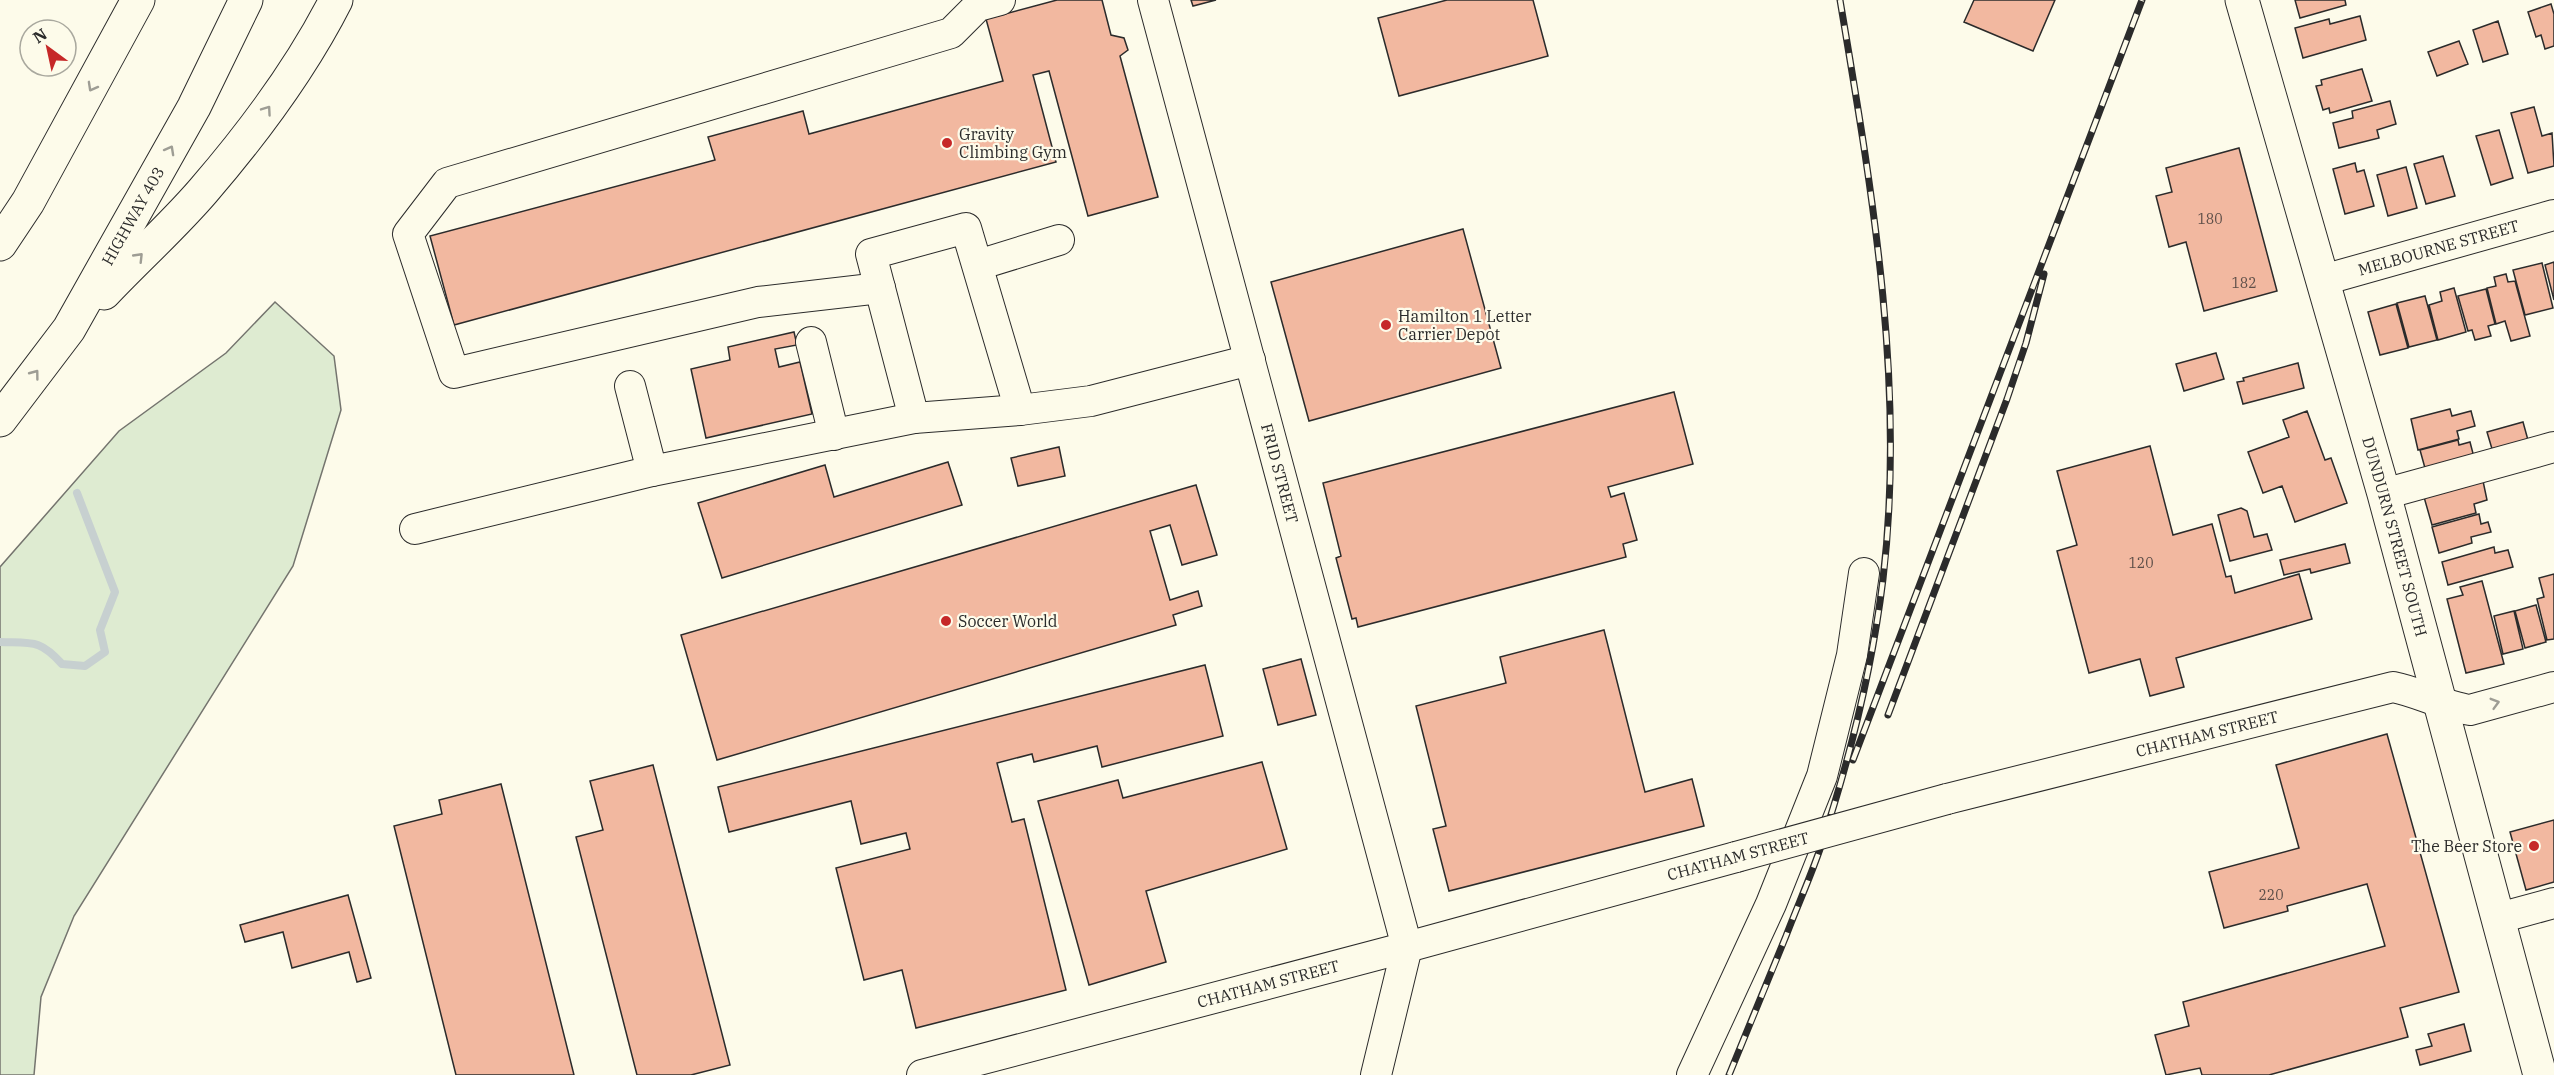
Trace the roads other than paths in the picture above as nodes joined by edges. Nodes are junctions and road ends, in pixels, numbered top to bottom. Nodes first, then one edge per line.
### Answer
1 (128, 0) edge
2 (138, 0) edge
3 (246, 0) edge
4 (336, 0) edge
5 (1000, 0) edge
6 (1154, 0) edge
7 (2242, 0) edge
8 (121, 36) junction
9 (2554, 215) edge
10 (1059, 240) dead end
11 (0, 244) edge
12 (978, 265) junction
13 (2323, 280) junction
14 (880, 288) junction
15 (69, 329) junction
16 (811, 342) dead end
17 (1250, 360) junction
18 (630, 386) dead end
19 (1020, 410) junction
20 (914, 418) junction
21 (0, 420) edge
22 (834, 435) junction
23 (2554, 447) edge
24 (652, 471) junction
25 (2384, 494) junction
26 (415, 529) dead end
27 (1864, 573) dead end
28 (2554, 687) edge
29 (2439, 701) junction
30 (2554, 903) edge
31 (2499, 918) junction
32 (1407, 947) junction
33 (922, 1075) edge
34 (1377, 1075) edge
35 (1692, 1075) edge
36 (2540, 1075) edge

1 - 8 main road
2 - 8 main road
15 -> 3 main road, HIGHWAY 403
15 -> 4 main road
5 - 14 street
6 - 17 street, FRID STREET
7 - 13 main road, DUNDURN STREET SOUTH
8 -> 11 main road
9 - 13 street, MELBOURNE STREET
10 - 12 street
12 - 14 street
12 - 19 street
13 - 25 main road, DUNDURN STREET SOUTH
14 - 20 street
21 -> 15 main road, HIGHWAY 403
16 - 22 street
17 - 19 street
17 - 32 street, FRID STREET
18 - 24 street
19 - 20 street
20 - 22 street
22 - 24 street
23 - 25 street
24 - 26 street
25 - 29 main road, DUNDURN STREET SOUTH
27 - 35 street
29 -> 28 street, CHATHAM STREET
29 - 31 main road, DUNDURN STREET SOUTH
29 - 32 street, CHATHAM STREET, bridge
30 - 31 street
31 - 36 main road, DUNDURN STREET SOUTH
32 - 33 street, CHATHAM STREET
32 - 34 street

